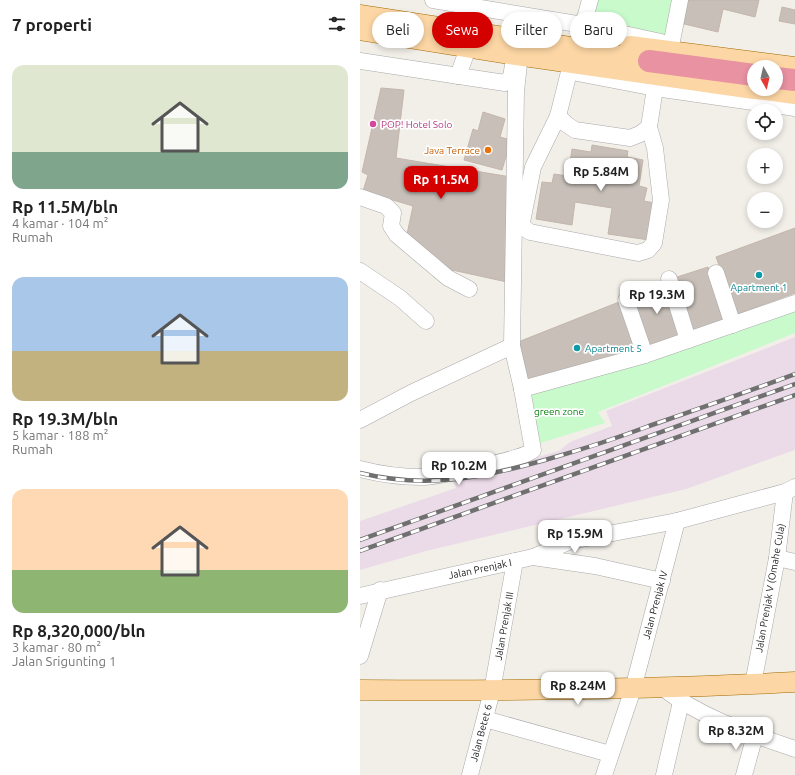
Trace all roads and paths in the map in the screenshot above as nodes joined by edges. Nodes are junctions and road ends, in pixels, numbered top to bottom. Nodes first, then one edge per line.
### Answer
1 (433, 0) edge
2 (590, 0) edge
3 (680, 0) edge
4 (587, 12) edge
5 (360, 15) edge
6 (570, 23) edge
7 (360, 31) edge
8 (627, 36) edge
9 (432, 42) edge
10 (627, 45) edge
11 (570, 47) edge
12 (468, 48) joint
13 (577, 48) edge
14 (671, 48) junction
15 (519, 56) junction
16 (795, 59) edge
17 (360, 61) edge
18 (795, 67) edge
19 (569, 72) junction
20 (650, 74) junction
21 (747, 75) edge
22 (458, 76) junction
23 (783, 79) edge
24 (795, 80) edge
25 (747, 88) edge
26 (783, 92) edge
27 (795, 94) edge
28 (795, 108) edge
29 (558, 116) junction
30 (649, 127) junction
31 (360, 197) edge
32 (360, 271) edge
33 (716, 273) dead end
34 (669, 279) dead end
35 (469, 289) dead end
36 (626, 300) dead end
37 (795, 303) edge
38 (426, 321) dead end
39 (734, 325) junction
40 (688, 340) junction
41 (512, 346) junction
42 (646, 355) junction
43 (522, 389) junction
44 (360, 420) edge
45 (360, 469) edge
46 (790, 489) edge
47 (677, 521) junction
48 (533, 557) junction
49 (777, 558) junction
50 (515, 561) junction
51 (795, 562) edge
52 (662, 581) junction
53 (380, 590) junction
54 (360, 596) edge
55 (360, 656) edge
56 (795, 682) edge
57 (753, 684) junction
58 (662, 688) junction
59 (634, 689) junction
60 (360, 690) edge
61 (492, 691) junction
62 (680, 702) junction
63 (485, 719) junction
64 (755, 735) junction
65 (795, 749) edge
66 (610, 754) junction
67 (470, 775) edge
68 (604, 775) edge
69 (664, 775) edge
70 (744, 775) edge

1 - 6 street
2 - 4 street
3 - 14 street
5 - 11 main road
7 - 9 main road
8 - 14 street
10 - 14 main road
12 - 15 main road
12 - 22 street
13 - 20 main road
14 - 16 street
14 - 18 main road
15 - 19 street
15 - 20 main road
15 - 22 street
15 - 41 street
17 - 22 street
19 - 20 street
19 - 29 street
20 - 21 highway
20 - 25 main road
20 - 28 street
20 - 30 street
23 - 24 highway
26 - 27 main road
29 - 30 street
29 - 30 street
31 - 35 street
32 - 38 street
33 - 39 street
34 - 40 street
36 - 42 street
37 - 39 street
39 - 40 street
40 - 42 street
41 - 43 street
41 - 44 street
42 - 43 street
43 - 45 street
46 - 47 street, Jalan Prenjak I
46 - 49 street, Jalan Prenjak V (Omahe Cula)
47 - 48 street, Jalan Prenjak I
47 - 52 street, Jalan Prenjak IV
48 - 50 street, Jalan Prenjak I
48 - 52 street
49 - 51 street
49 - 57 street, Jalan Prenjak V (Omahe Cula)
50 - 53 street, Jalan Prenjak I
50 - 61 street, Jalan Prenjak III
52 - 59 street, Jalan Prenjak IV
53 - 54 street, Jalan Prenjak I
53 - 55 street
56 - 57 main road
57 - 58 main road
58 - 59 main road
58 - 62 street
59 - 61 main road
59 - 66 street, Jalan Prenjak IV
60 - 61 main road
61 - 63 street, Jalan Betet 6
62 - 64 street
62 - 69 street
63 - 66 street
63 - 67 street, Jalan Betet 6
64 - 65 street
64 - 70 street
66 - 68 street, Jalan Prenjak IV

